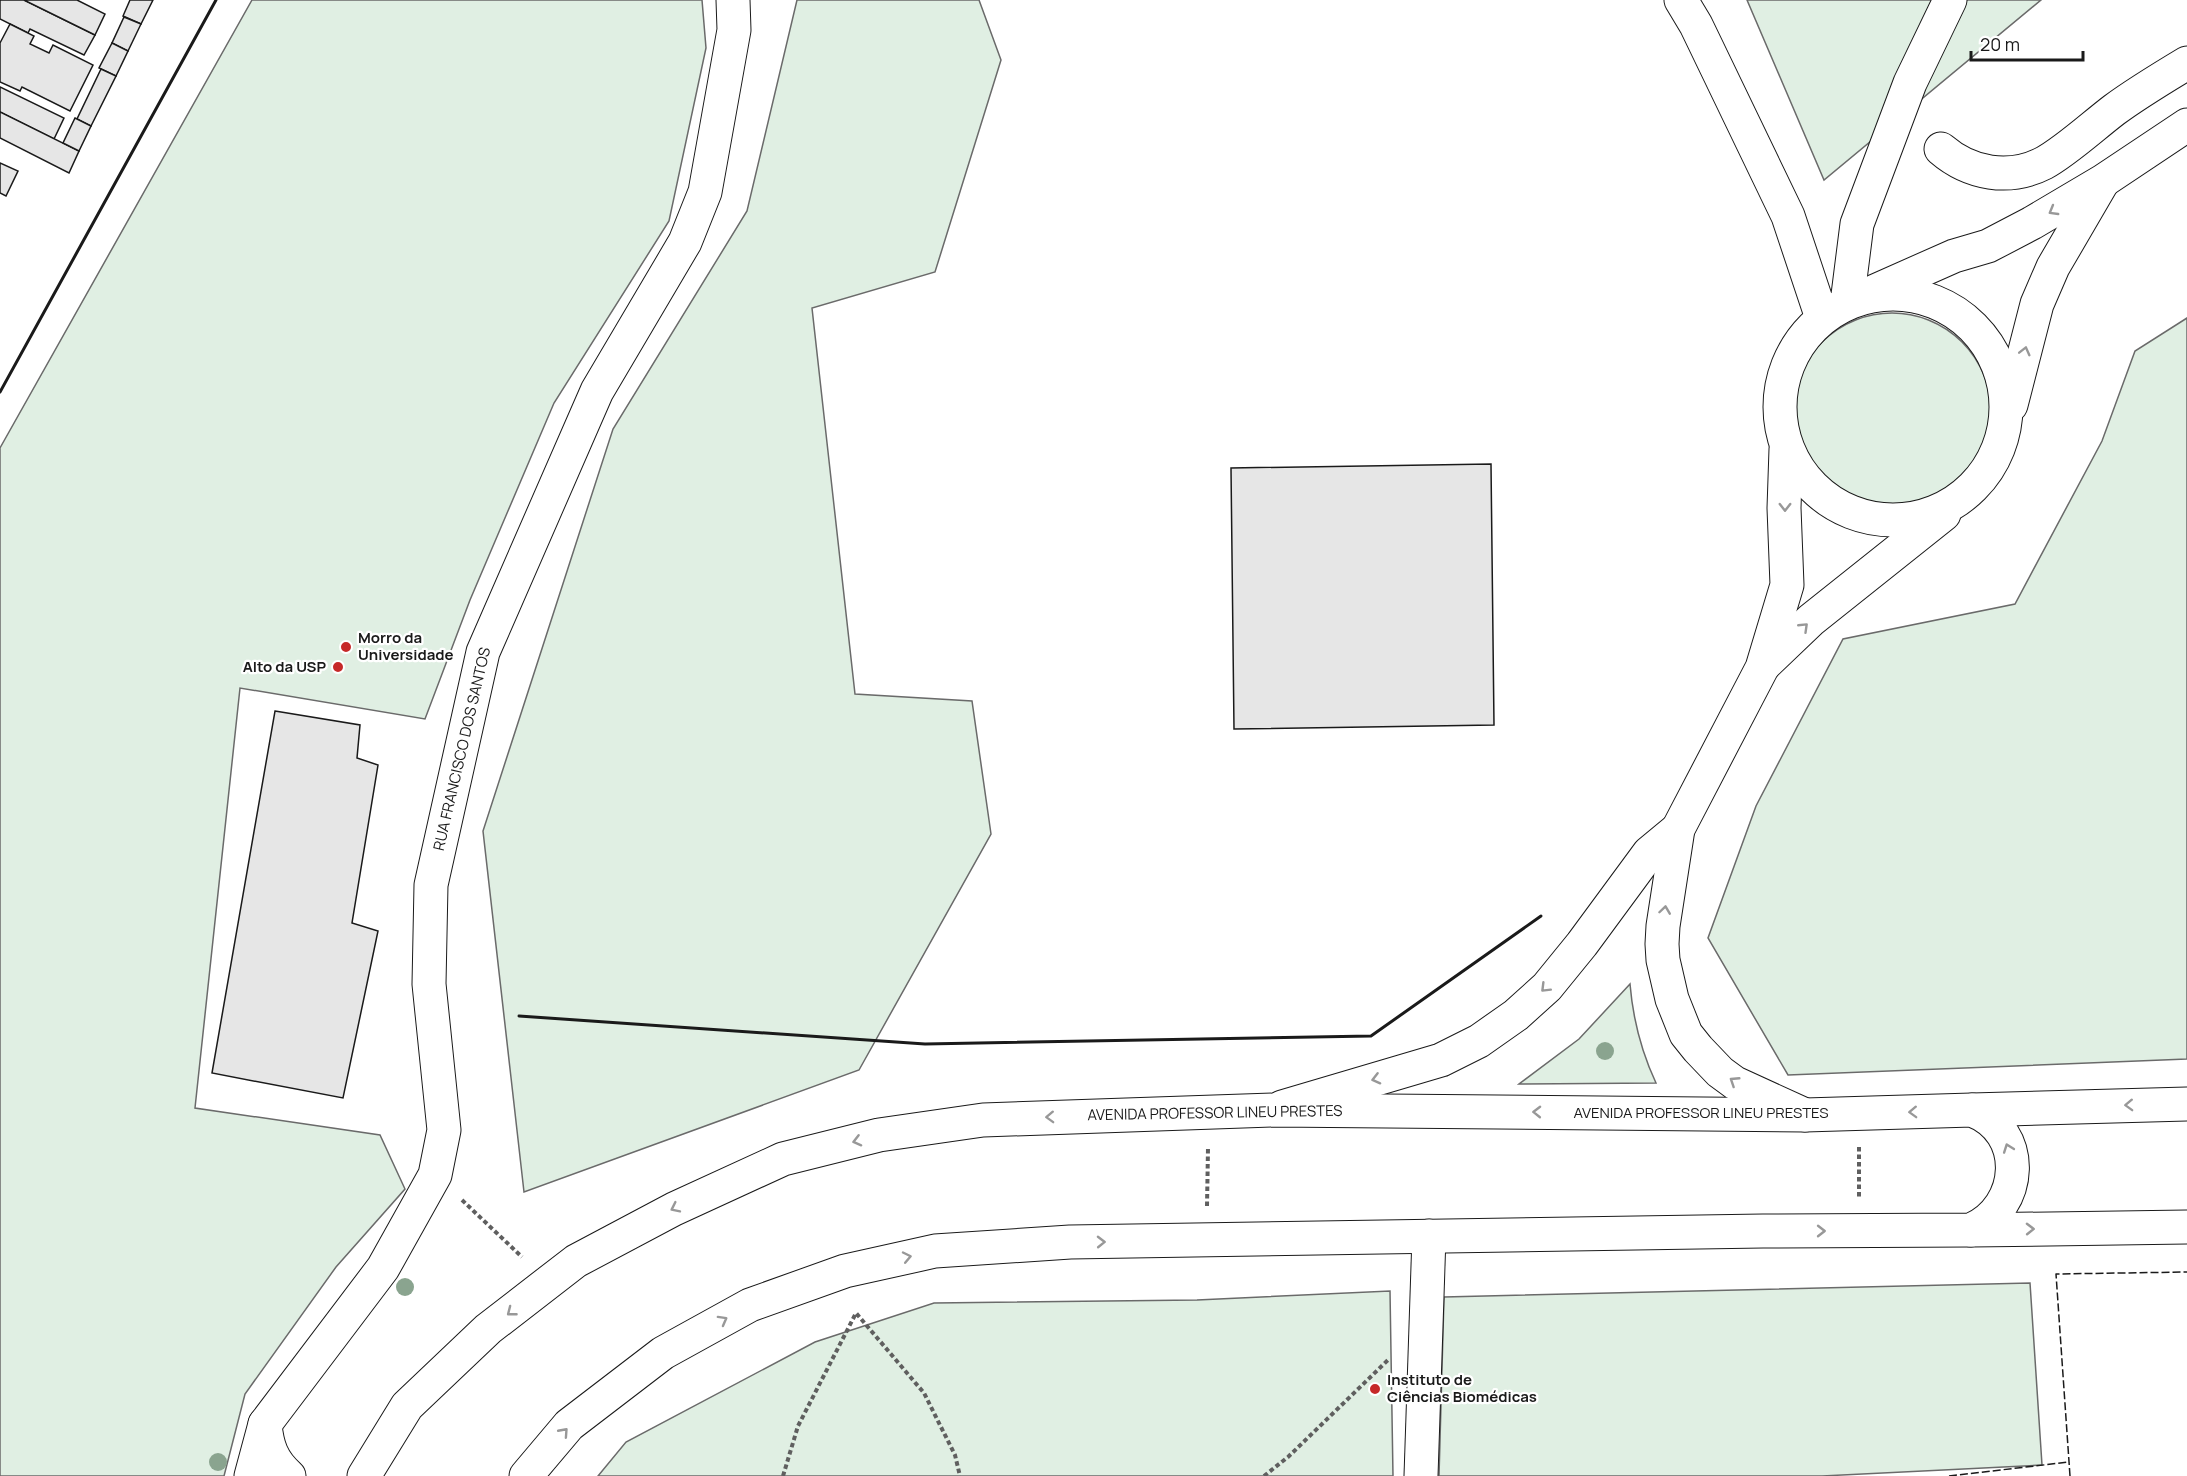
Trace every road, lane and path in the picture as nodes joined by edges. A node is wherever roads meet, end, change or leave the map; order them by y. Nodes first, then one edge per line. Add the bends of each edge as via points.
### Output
1 (733, 0) edge
2 (1681, 0) edge
3 (1950, 0) edge
4 (2187, 63) edge
5 (2187, 125) edge
6 (1941, 149) dead end
7 (2103, 181) junction
8 (1842, 307) junction
9 (2006, 428) junction
10 (1786, 448) junction
11 (1949, 510) junction
12 (1762, 668) junction
13 (1678, 829) junction
14 (2187, 1104) edge
15 (1274, 1110) junction
16 (1972, 1110) junction
17 (1208, 1112) junction
18 (1858, 1113) junction
19 (1805, 1115) junction
20 (435, 1175) junction
21 (2187, 1227) edge
22 (1860, 1230) junction
23 (1971, 1230) junction
24 (1429, 1236) junction
25 (1206, 1240) junction
26 (549, 1282) junction
27 (1426, 1324) junction
28 (265, 1424) junction
29 (251, 1476) edge
30 (289, 1476) edge
31 (364, 1476) edge
32 (526, 1476) edge
33 (783, 1476) edge
34 (960, 1476) edge
35 (1264, 1476) edge
36 (1421, 1476) edge

1 - 20 street, RUA FRANCISCO DOS SANTOS via 734,30 705,192 686,242 597,391 483,652 431,885 429,984 444,1130
2 - 8 street via 1788,216
3 - 8 street via 1910,83 1857,224
4 - 6 street via 2140,91 2044,162 2024,170 1982,171 1961,164
5 - 7 street
7 -> 8 street via 1988,246 1954,256
9 -> 7 street via 2037,304 2053,267
8 - 9 street via 1897,293 1935,301 1969,321 1994,352 2006,389
8 - 10 street via 1801,340 1786,367 1780,396 1780,427
9 - 11 street via 1991,466
10 - 11 street via 1817,493 1857,516 1903,521
10 -> 12 street via 1787,585
12 -> 11 street via 1811,620
12 - 13 street
13 -> 15 street via 1649,853 1547,987 1479,1041 1441,1060
19 -> 13 street via 1748,1090 1720,1072 1686,1034 1667,978 1662,944
14 -> 16 street, AVENIDA PROFESSOR LINEU PRESTES
15 - 17 street, AVENIDA PROFESSOR LINEU PRESTES
19 -> 15 street, AVENIDA PROFESSOR LINEU PRESTES
16 -> 18 street, AVENIDA PROFESSOR LINEU PRESTES
23 -> 16 street via 2002,1206 2013,1170 2002,1133 1992,1121
17 - 25 path
17 -> 26 street, AVENIDA PROFESSOR LINEU PRESTES via 983,1120 879,1135 783,1159 674,1209 576,1261
18 - 19 street, AVENIDA PROFESSOR LINEU PRESTES
18 - 22 path
20 - 26 path
20 - 28 street, RUA FRANCISCO DOS SANTOS via 383,1268
23 -> 21 street
22 - 23 street
24 -> 22 street
24 - 25 street
24 - 27 street
32 -> 25 street via 569,1425 663,1353 750,1305 845,1270 935,1251 1070,1242
26 -> 31 street, AVENIDA PROFESSOR LINEU PRESTES via 488,1329 407,1406
27 - 35 path
27 - 36 street
28 - 29 street, RUA FRANCISCO DOS SANTOS
28 - 30 street via 267,1446 277,1465
33 - 34 path via 798,1426 856,1313 924,1393 955,1455

